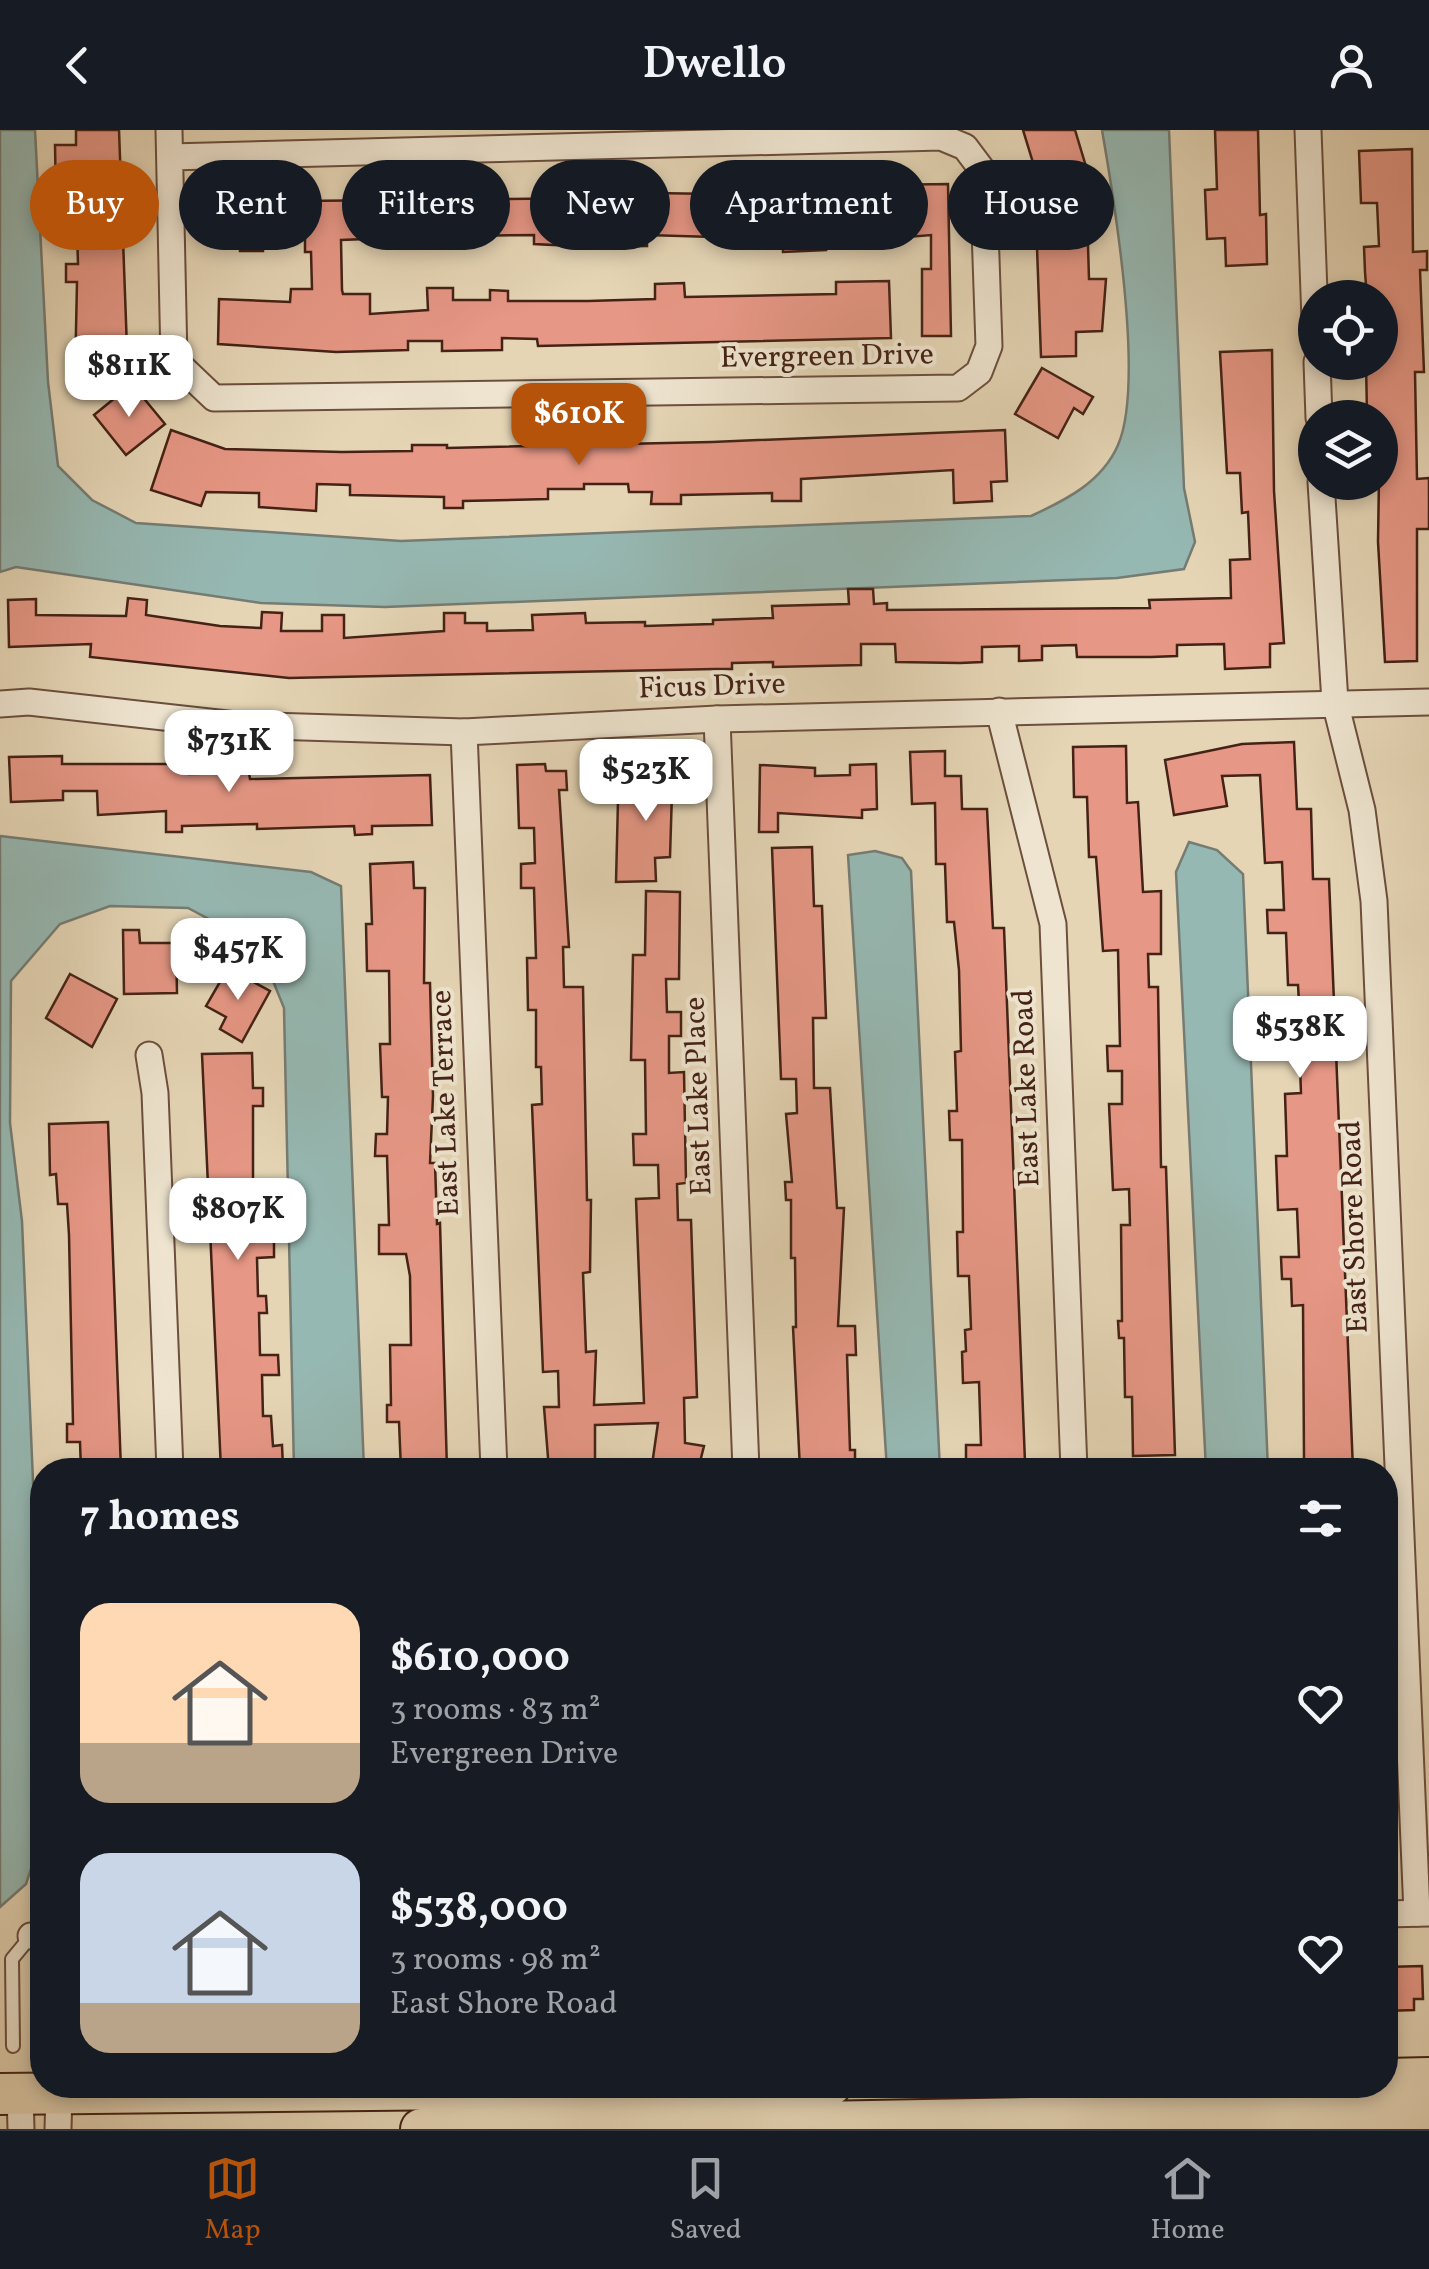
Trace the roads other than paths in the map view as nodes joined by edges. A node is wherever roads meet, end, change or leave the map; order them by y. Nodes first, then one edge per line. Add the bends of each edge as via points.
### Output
1 (169, 130) edge
2 (1308, 130) edge
3 (170, 157) junction
4 (1314, 280) edge
5 (1323, 500) edge
6 (1335, 702) junction
7 (1429, 702) edge
8 (0, 704) edge
9 (999, 711) junction
10 (717, 718) junction
11 (464, 732) junction
12 (149, 1054) dead end
13 (170, 1458) edge
14 (494, 1458) edge
15 (746, 1458) edge
16 (1074, 1458) edge
17 (1423, 1913) edge
18 (1398, 1914) edge
19 (30, 1942) edge
20 (13, 2046) dead end
21 (1429, 2078) edge
22 (1398, 2079) edge
23 (379, 2098) edge
24 (32, 2108) edge
25 (1429, 2111) edge
26 (421, 2129) edge

1 - 3 street
2 - 4 street
3 - 3 street, Evergreen Drive via 174,360 214,398 958,388 978,372 989,346 982,171 965,147 941,137
5 - 6 street, East Shore Road
6 - 7 street, Ficus Drive
6 - 9 street, Ficus Drive
6 - 17 street, East Shore Road via 1362,810 1374,900
8 - 11 street, Ficus Drive via 236,725
9 - 10 street, Ficus Drive
9 - 16 street, East Lake Road via 1053,924
10 - 11 street, Ficus Drive
10 - 15 street, East Lake Place
11 - 14 street, East Lake Terrace
12 - 13 street
17 - 18 street
19 - 20 lane via 12,1959
21 - 22 main road
23 - 24 main road
25 - 26 main road

